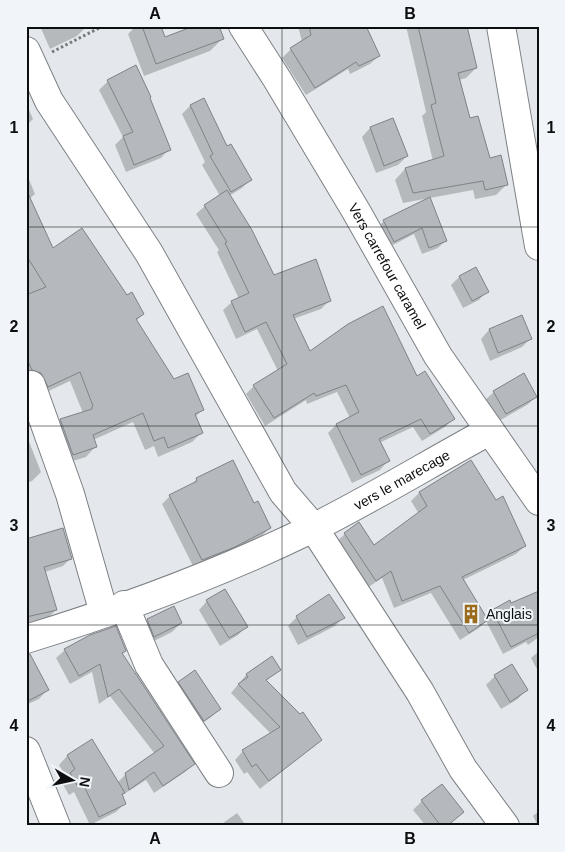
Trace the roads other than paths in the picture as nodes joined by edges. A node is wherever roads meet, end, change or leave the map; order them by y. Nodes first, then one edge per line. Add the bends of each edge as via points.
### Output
1 (243, 26) edge
2 (501, 26) edge
3 (29, 57) edge
4 (539, 246) edge
5 (30, 386) dead end
6 (489, 431) junction
7 (530, 471) edge
8 (539, 501) edge
9 (313, 527) junction
10 (114, 609) junction
11 (26, 639) edge
12 (26, 751) edge
13 (219, 773) dead end
14 (56, 826) edge
15 (505, 826) edge

1 - 6 street, Vers carrefour caramel via 307,129 438,356
2 - 4 street
3 - 9 street via 49,101 149,253 283,492
5 - 10 street
6 - 7 street, Vers carrefour caramel
6 - 9 street, vers le marecage
7 - 8 street, Vers carrefour caramel
9 - 10 street, vers le marecage via 225,568
9 - 15 street via 420,692 463,769
10 - 11 street, vers le marecage
10 - 13 street
12 - 14 street

